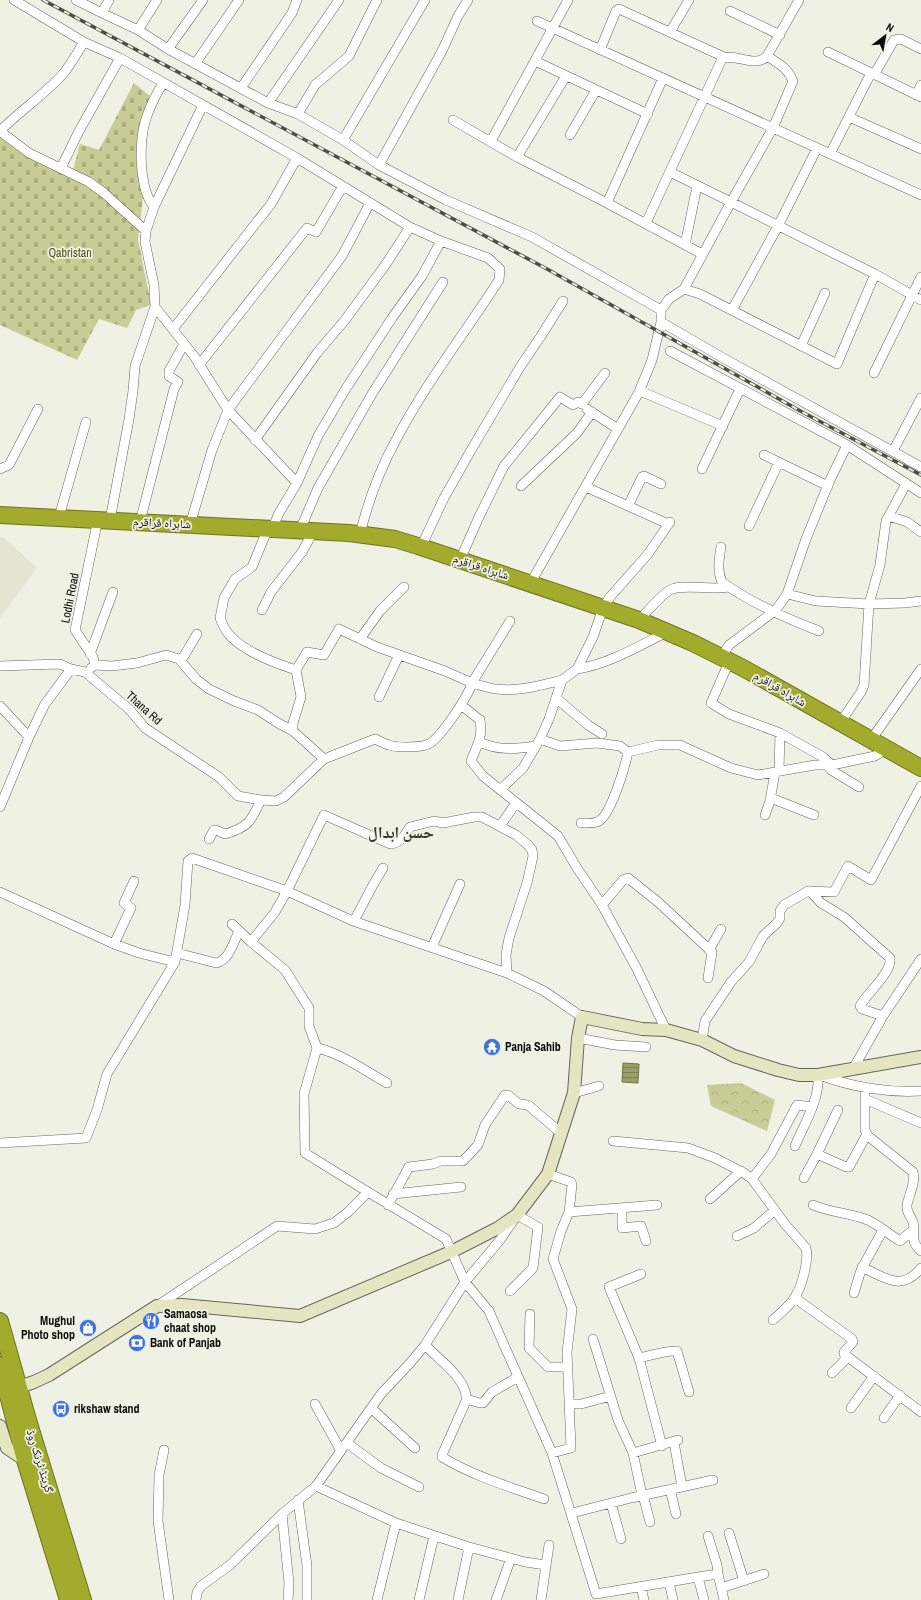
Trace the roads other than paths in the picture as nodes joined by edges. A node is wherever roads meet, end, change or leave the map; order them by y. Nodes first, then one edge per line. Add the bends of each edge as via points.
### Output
1 (14, 0) edge
2 (76, 0) edge
3 (109, 0) edge
4 (156, 0) edge
5 (203, 0) edge
6 (239, 0) edge
7 (297, 0) edge
8 (339, 0) edge
9 (377, 0) edge
10 (426, 0) edge
11 (468, 0) edge
12 (568, 0) edge
13 (689, 0) edge
14 (799, 0) edge
15 (730, 11) dead end
16 (102, 13) junction
17 (538, 21) dead end
18 (553, 28) junction
19 (138, 30) junction
20 (670, 32) junction
21 (780, 35) junction
22 (84, 42) junction
23 (168, 49) junction
24 (921, 49) edge
25 (600, 50) junction
26 (828, 52) dead end
27 (767, 56) junction
28 (724, 57) junction
29 (120, 58) junction
30 (535, 61) junction
31 (196, 64) junction
32 (872, 74) junction
33 (566, 76) junction
34 (663, 78) junction
35 (163, 83) junction
36 (921, 85) edge
37 (241, 88) junction
38 (596, 90) junction
39 (704, 96) junction
40 (919, 96) edge
41 (268, 103) junction
42 (203, 104) junction
43 (298, 114) junction
44 (648, 114) junction
45 (849, 117) junction
46 (453, 120) dead end
47 (773, 128) junction
48 (0, 131) edge
49 (570, 135) dead end
50 (343, 140) junction
51 (490, 141) junction
52 (817, 148) junction
53 (921, 148) edge
54 (830, 154) junction
55 (517, 157) junction
56 (298, 158) junction
57 (379, 165) junction
58 (61, 168) junction
59 (670, 172) junction
60 (343, 186) junction
61 (697, 186) junction
62 (921, 195) edge
63 (731, 202) junction
64 (370, 203) junction
65 (607, 203) junction
66 (154, 207) junction
67 (646, 223) junction
68 (778, 226) junction
69 (410, 227) junction
70 (146, 231) junction
71 (441, 242) junction
72 (685, 244) junction
73 (702, 254) junction
74 (875, 274) junction
75 (921, 277) edge
76 (443, 282) dead end
77 (684, 289) junction
78 (825, 293) dead end
79 (912, 295) junction
80 (921, 300) edge
81 (564, 301) dead end
82 (155, 307) junction
83 (661, 310) junction
84 (732, 310) junction
85 (661, 322) junction
86 (173, 329) junction
87 (184, 344) junction
88 (801, 346) junction
89 (670, 351) dead end
90 (199, 365) junction
91 (874, 373) dead end
92 (605, 374) dead end
93 (740, 389) junction
94 (640, 390) junction
95 (921, 398) edge
96 (582, 404) junction
97 (38, 409) dead end
98 (228, 410) junction
99 (592, 412) junction
100 (86, 422) dead end
101 (722, 426) junction
102 (618, 429) junction
103 (255, 440) junction
104 (847, 445) junction
105 (893, 451) junction
106 (764, 455) dead end
107 (779, 462) junction
108 (920, 464) edge
109 (702, 469) dead end
110 (0, 470) edge
111 (297, 483) junction
112 (661, 484) dead end
113 (906, 484) junction
114 (521, 486) dead end
115 (586, 486) junction
116 (828, 486) junction
117 (921, 493) edge
118 (628, 506) junction
119 (0, 515) edge
120 (889, 516) junction
121 (59, 517) junction
122 (104, 520) junction
123 (140, 522) junction
124 (190, 525) junction
125 (749, 526) dead end
126 (270, 528) junction
127 (307, 530) junction
128 (921, 532) edge
129 (360, 534) junction
130 (421, 547) junction
131 (721, 547) dead end
132 (460, 560) junction
133 (530, 584) junction
134 (404, 587) dead end
135 (729, 587) junction
136 (113, 592) dead end
137 (787, 594) junction
138 (921, 601) edge
139 (870, 604) junction
140 (603, 608) junction
141 (262, 610) dead end
142 (773, 612) junction
143 (639, 620) junction
144 (510, 621) dead end
145 (819, 631) dead end
146 (667, 632) junction
147 (197, 634) dead end
148 (360, 639) junction
149 (90, 654) junction
150 (399, 655) junction
151 (725, 659) junction
152 (181, 661) junction
153 (95, 665) junction
154 (0, 666) edge
155 (71, 669) junction
156 (577, 669) junction
157 (921, 669) edge
158 (296, 670) junction
159 (85, 672) junction
160 (562, 680) junction
161 (472, 684) junction
162 (379, 697) dead end
163 (556, 698) junction
164 (461, 705) junction
165 (0, 706) edge
166 (840, 724) junction
167 (294, 731) junction
168 (780, 733) junction
169 (602, 734) dead end
170 (29, 737) junction
171 (871, 740) junction
172 (480, 742) junction
173 (538, 743) junction
174 (886, 749) junction
175 (628, 752) junction
176 (324, 760) junction
177 (830, 765) junction
178 (921, 768) edge
179 (777, 771) junction
180 (921, 786) edge
181 (859, 787) dead end
182 (500, 790) junction
183 (771, 798) junction
184 (261, 800) junction
185 (516, 803) junction
186 (0, 808) edge
187 (765, 815) dead end
188 (814, 815) dead end
189 (581, 823) dead end
190 (500, 826) junction
191 (209, 839) dead end
192 (383, 868) dead end
193 (134, 881) dead end
194 (460, 884) dead end
195 (287, 891) junction
196 (810, 891) junction
197 (0, 892) edge
198 (602, 905) junction
199 (354, 921) junction
200 (232, 924) dead end
201 (721, 929) dead end
202 (239, 931) junction
203 (251, 942) junction
204 (114, 944) junction
205 (432, 947) junction
206 (709, 950) junction
207 (176, 957) junction
208 (921, 959) edge
209 (507, 973) junction
210 (708, 978) dead end
211 (883, 1016) junction
212 (582, 1017) junction
213 (666, 1030) junction
214 (578, 1038) junction
215 (702, 1040) junction
216 (646, 1047) dead end
217 (317, 1048) junction
218 (921, 1057) edge
219 (853, 1069) junction
220 (819, 1075) junction
221 (387, 1083) dead end
222 (598, 1086) dead end
223 (865, 1087) junction
224 (921, 1091) edge
225 (574, 1093) junction
226 (865, 1099) junction
227 (812, 1107) junction
228 (838, 1110) dead end
229 (921, 1123) edge
230 (561, 1133) junction
231 (866, 1134) junction
232 (613, 1141) dead end
233 (0, 1142) edge
234 (795, 1146) dead end
235 (817, 1154) junction
236 (741, 1172) junction
237 (548, 1174) junction
238 (804, 1178) dead end
239 (752, 1179) junction
240 (461, 1187) dead end
241 (368, 1192) junction
242 (393, 1194) junction
243 (710, 1199) dead end
244 (388, 1204) junction
245 (657, 1205) dead end
246 (813, 1205) dead end
247 (622, 1209) junction
248 (775, 1210) junction
249 (569, 1212) junction
250 (517, 1215) junction
251 (914, 1229) junction
252 (882, 1230) junction
253 (737, 1236) dead end
254 (646, 1241) dead end
255 (921, 1251) edge
256 (451, 1252) junction
257 (862, 1267) junction
258 (921, 1268) edge
259 (641, 1274) dead end
260 (465, 1282) junction
261 (510, 1291) dead end
262 (854, 1293) dead end
263 (795, 1298) junction
264 (158, 1306) junction
265 (530, 1314) dead end
266 (774, 1320) dead end
267 (0, 1321) edge
268 (593, 1340) dead end
269 (425, 1345) junction
270 (848, 1357) junction
271 (639, 1358) junction
272 (0, 1365) edge
273 (568, 1367) junction
274 (832, 1373) dead end
275 (874, 1376) junction
276 (518, 1377) junction
277 (19, 1387) junction
278 (689, 1392) dead end
279 (900, 1395) junction
280 (611, 1396) junction
281 (466, 1399) junction
282 (315, 1404) dead end
283 (569, 1404) junction
284 (370, 1408) junction
285 (851, 1408) dead end
286 (921, 1412) edge
287 (884, 1418) dead end
288 (0, 1426) edge
289 (347, 1443) junction
290 (662, 1446) junction
291 (415, 1448) dead end
292 (164, 1450) dead end
293 (341, 1451) junction
294 (633, 1452) junction
295 (552, 1453) junction
296 (25, 1460) junction
297 (713, 1480) dead end
298 (316, 1486) junction
299 (682, 1486) junction
300 (418, 1487) dead end
301 (670, 1489) junction
302 (642, 1495) junction
303 (544, 1499) dead end
304 (298, 1500) junction
305 (611, 1503) junction
306 (572, 1513) junction
307 (282, 1514) junction
308 (676, 1514) dead end
309 (650, 1522) dead end
310 (396, 1523) junction
311 (729, 1533) dead end
312 (434, 1536) junction
313 (708, 1536) dead end
314 (621, 1539) dead end
315 (549, 1546) dead end
316 (469, 1547) junction
317 (511, 1558) junction
318 (546, 1565) junction
319 (718, 1574) junction
320 (764, 1574) dead end
321 (698, 1577) junction
322 (744, 1581) junction
323 (670, 1582) junction
324 (641, 1587) junction
325 (721, 1588) junction
326 (597, 1597) edge
327 (68, 1600) edge
328 (83, 1600) edge
329 (169, 1600) edge
330 (196, 1600) edge
331 (288, 1600) edge
332 (307, 1600) edge
333 (377, 1600) edge
334 (419, 1600) edge
335 (458, 1600) edge
336 (496, 1600) edge
337 (541, 1600) edge
338 (644, 1600) edge
339 (673, 1600) edge
340 (704, 1600) edge
341 (724, 1600) edge

1 - 22 street
2 - 16 street
3 - 16 street
4 - 19 street
5 - 23 street
6 - 31 street
7 - 37 street via 292,13
8 - 41 street
9 - 43 street via 349,56 315,85
10 - 50 street
11 - 57 street
12 - 18 street
13 - 20 street
14 - 21 street
15 - 21 street
16 - 19 street
17 - 18 street
18 - 25 street
18 - 30 street
19 - 23 street
20 - 25 street via 620,9 616,10
20 - 28 street
21 - 27 street
22 - 29 street
22 - 48 street via 63,73
23 - 31 street
24 - 32 street via 901,39 894,40
25 - 34 street
26 - 32 street
27 - 28 street via 762,60
27 - 47 street via 782,64 793,81
28 - 39 street
29 - 35 street
29 - 58 street
30 - 33 street
30 - 51 street
31 - 37 street
32 - 40 street
32 - 45 street
33 - 38 street
33 - 55 street
34 - 39 street
34 - 44 street
35 - 42 street
35 - 66 street via 152,100 145,124 142,149 144,180 149,201
36 - 40 street
37 - 41 street
38 - 44 street
38 - 49 street
39 - 47 street
39 - 59 street
41 - 43 street
42 - 56 street
42 - 66 street
43 - 50 street
44 - 65 street
45 - 53 street
45 - 54 street
46 - 51 street
47 - 52 street
47 - 63 street
48 - 58 street via 30,153
50 - 57 street
51 - 55 street
52 - 54 street
52 - 68 street
54 - 62 street
55 - 65 street
56 - 60 street
56 - 86 street via 271,204
57 - 83 street via 446,200 532,237
58 - 70 street via 104,193
59 - 61 street
59 - 67 street
60 - 64 street
60 - 90 street via 316,232 307,228
61 - 63 street
61 - 72 street
63 - 68 street
63 - 73 street
64 - 69 street
64 - 98 street via 342,256
65 - 67 street
66 - 70 street
67 - 72 street
68 - 74 street
68 - 84 street
69 - 71 street
69 - 103 street via 386,264 317,353
70 - 82 street
71 - 111 street via 422,276 345,390 318,436
71 - 129 street via 488,258 500,269 499,280 402,428 378,480
72 - 73 street
73 - 77 street
74 - 79 street
74 - 88 street via 837,364
75 - 79 street
76 - 127 street via 360,414 318,488
77 - 83 street via 669,299
77 - 84 street
78 - 88 street
79 - 80 street
79 - 91 street
81 - 130 street via 520,367 470,452 444,498
82 - 86 street
82 - 122 street, Lodhi Road via 135,366 129,419
83 - 85 street
84 - 88 street
85 - 94 street via 652,360
85 - 105 street
86 - 87 street
87 - 90 street
87 - 123 street via 169,371 169,376 178,382 174,389
89 - 93 street
90 - 98 street
92 - 96 street
93 - 101 street
93 - 104 street
94 - 101 street
94 - 102 street
95 - 105 street
96 - 99 street
96 - 132 street via 578,402 573,405 560,397 504,466
97 - 110 street via 9,465
98 - 103 street
98 - 124 street via 212,450
99 - 102 street
99 - 114 street via 577,433
100 - 121 street
101 - 109 street
102 - 115 street
103 - 111 street
104 - 113 street
104 - 116 street
105 - 108 street
106 - 107 street
107 - 116 street
107 - 125 street
111 - 126 street
112 - 118 street via 642,477
113 - 117 street
113 - 120 street
115 - 118 street
115 - 133 street
116 - 137 street via 806,538
118 - 140 street via 669,523 648,554
119 - 121 highway, شاہراہ قراقرم
120 - 128 street via 907,522
120 - 139 street
121 - 122 highway, شاہراہ قراقرم
122 - 123 highway, شاہراہ قراقرم
122 - 149 street, Lodhi Road via 75,630
123 - 124 highway, شاہراہ قراقرم
124 - 126 highway, شاہراہ قراقرم
126 - 127 highway, شاہراہ قراقرم
126 - 158 street via 252,567 235,579 224,598 220,618 228,633 247,648
127 - 129 highway, شاہراہ قراقرم
127 - 141 street via 302,552 270,592
129 - 130 highway, شاہراہ قراقرم via 395,539
130 - 132 highway, شاہراہ قراقرم
131 - 135 street via 719,576
132 - 133 highway, شاہراہ قراقرم
133 - 140 highway, شاہراہ قراقرم
134 - 148 street via 380,611
135 - 142 street
135 - 143 street via 669,590
136 - 149 street
137 - 139 street via 816,601
137 - 142 street
138 - 139 street
139 - 166 street via 864,685
140 - 143 highway, شاہراہ قراقرم
140 - 156 street via 593,637
142 - 145 street
142 - 151 street via 729,645
143 - 146 highway, شاہراہ قراقرم
144 - 161 street, Thana Rd
146 - 151 highway, شاہراہ قراقرم
146 - 156 street via 628,652 591,667
147 - 152 street
148 - 150 street
148 - 158 street via 339,629 324,655 307,652
149 - 153 street, Lodhi Road
150 - 161 street via 445,671
150 - 162 street
151 - 166 highway, شاہراہ قراقرم
151 - 168 street via 711,703 729,714
152 - 153 street via 166,655 137,664
152 - 167 street via 196,679 209,689 258,710
153 - 159 street
154 - 155 street, Thana Rd via 60,664
155 - 159 street, Thana Rd
155 - 170 street via 45,704
156 - 160 street
157 - 171 street
158 - 167 street via 301,698 293,722
159 - 184 street, Thana Rd via 130,710 145,728 219,778 238,796
160 - 161 street via 514,689 496,689
160 - 163 street
161 - 164 street, Thana Rd
163 - 169 street
163 - 173 street
164 - 172 street via 480,720
164 - 176 street, Thana Rd via 444,729 427,745 390,746 375,739
165 - 170 street
166 - 171 highway, شاہراہ قراقرم
167 - 176 street
168 - 177 street via 823,757
168 - 179 street
170 - 186 street
171 - 174 highway, شاہراہ قراقرم
172 - 173 street via 490,747 514,749
172 - 182 street via 471,760
173 - 175 street via 560,746 597,743 620,746
173 - 182 street via 523,768
174 - 177 street via 875,756
174 - 178 highway, شاہراہ قراقرم
175 - 179 street via 658,745 680,745 750,774
175 - 189 street via 624,771 605,816 598,822
176 - 184 street, Thana Rd via 284,796 276,801
177 - 179 street
177 - 181 street via 830,770
179 - 183 street
180 - 196 street via 872,880 848,866 834,892
182 - 185 street
183 - 187 street
183 - 188 street
184 - 191 street via 251,821 246,825 225,834 214,830
185 - 190 street
185 - 198 street via 558,836
190 - 195 street via 482,817 444,823 434,822 410,827 401,840 390,844 324,815
190 - 209 street via 527,844 533,856 509,938 506,955
192 - 199 street
193 - 204 street via 124,903 131,908
194 - 205 street
195 - 199 street
195 - 203 street via 275,912
195 - 207 street via 190,859
196 - 211 street via 821,903 850,921 890,958 886,972 860,1006
196 - 215 street via 784,905 777,923 763,936 749,962 731,982 705,1021
197 - 204 street
198 - 206 street via 623,880 628,878
198 - 213 street
199 - 205 street
200 - 202 street
201 - 206 street
202 - 203 street
202 - 207 street via 222,962
203 - 217 street via 285,970 309,1008 309,1026
204 - 207 street via 139,953
205 - 209 street
206 - 210 street via 713,955
207 - 233 street via 107,1074 86,1138
208 - 211 street
209 - 212 street via 544,991
211 - 219 street
212 - 213 main road via 642,1029
212 - 214 main road
213 - 215 main road
214 - 216 street via 615,1045
214 - 225 main road
215 - 220 main road via 734,1056 778,1070 800,1075
217 - 221 street
217 - 241 street via 304,1094 305,1153
218 - 219 main road
219 - 220 main road
220 - 223 street
220 - 227 street
222 - 225 street
223 - 224 street via 877,1090
223 - 226 street
225 - 230 main road
226 - 229 street
226 - 231 street
227 - 234 street
227 - 239 street via 797,1105 771,1154
228 - 235 street
230 - 237 main road
230 - 242 street via 528,1105 519,1104 505,1095 485,1125 478,1145 467,1158 463,1161 440,1161 409,1167
231 - 235 street via 849,1167
231 - 251 street via 913,1172 907,1212
232 - 236 street via 688,1148
235 - 238 street
236 - 239 street
236 - 243 street
237 - 249 street via 571,1182
237 - 250 main road
239 - 248 street
240 - 242 street
241 - 244 street
241 - 264 street via 334,1223 315,1229 277,1226
242 - 244 street
244 - 256 street via 446,1239
245 - 247 street
246 - 252 street via 863,1218
247 - 249 street
247 - 254 street via 622,1228 641,1226
248 - 253 street via 754,1228
248 - 263 street via 807,1252 803,1276
249 - 273 street via 553,1259 572,1309 567,1352
250 - 256 main road via 498,1228
250 - 260 street
250 - 261 street via 538,1228 533,1268
251 - 252 street via 900,1241
251 - 255 street via 913,1238
252 - 257 street
256 - 260 street
256 - 264 main road via 300,1316
257 - 258 street via 897,1281 909,1280
257 - 262 street
259 - 271 street via 609,1287
260 - 269 street
260 - 276 street via 489,1311
263 - 266 street
263 - 270 street via 852,1339 853,1342 844,1352
264 - 277 main road via 49,1375
265 - 273 street via 529,1348 548,1367
267 - 277 highway, گرینڈ ٹرنک روڈ
268 - 280 street
269 - 281 street via 456,1375 463,1385
269 - 284 street
270 - 274 street
270 - 275 street
271 - 278 street via 677,1351
271 - 290 street
272 - 296 highway, گرینڈ ٹرنک روڈ
273 - 283 street
275 - 279 street
275 - 285 street
276 - 281 street via 492,1392 483,1403
276 - 295 street
277 - 328 highway, گرینڈ ٹرنک روڈ
279 - 286 street
279 - 287 street
280 - 283 street via 581,1404
280 - 294 street via 618,1420
281 - 303 street via 442,1458
282 - 293 street
283 - 295 street via 571,1448
284 - 289 street
284 - 291 street
288 - 296 main road via 7,1448
289 - 293 street
289 - 300 street via 381,1468
290 - 294 street
290 - 299 street via 676,1441
292 - 329 street via 159,1476 158,1521
293 - 298 street
294 - 302 street
295 - 306 street
296 - 327 highway, گرینڈ ٹرنک روڈ
297 - 299 street
298 - 304 street
298 - 310 street
299 - 301 street
301 - 302 street
301 - 308 street
302 - 305 street
302 - 309 street
304 - 307 street
304 - 332 street via 307,1566
305 - 306 street
305 - 314 street
306 - 326 street
307 - 330 street via 230,1564 201,1586
307 - 331 street via 289,1583
310 - 312 street
310 - 333 street
311 - 322 street
312 - 316 street
312 - 334 street
313 - 319 street
315 - 318 street
316 - 317 street
316 - 335 street
317 - 318 street
317 - 336 street
318 - 337 street
319 - 321 street
319 - 325 street
320 - 322 street
321 - 323 street
321 - 340 street
322 - 325 street
323 - 324 street
323 - 339 street
324 - 326 street
324 - 338 street
325 - 341 street

